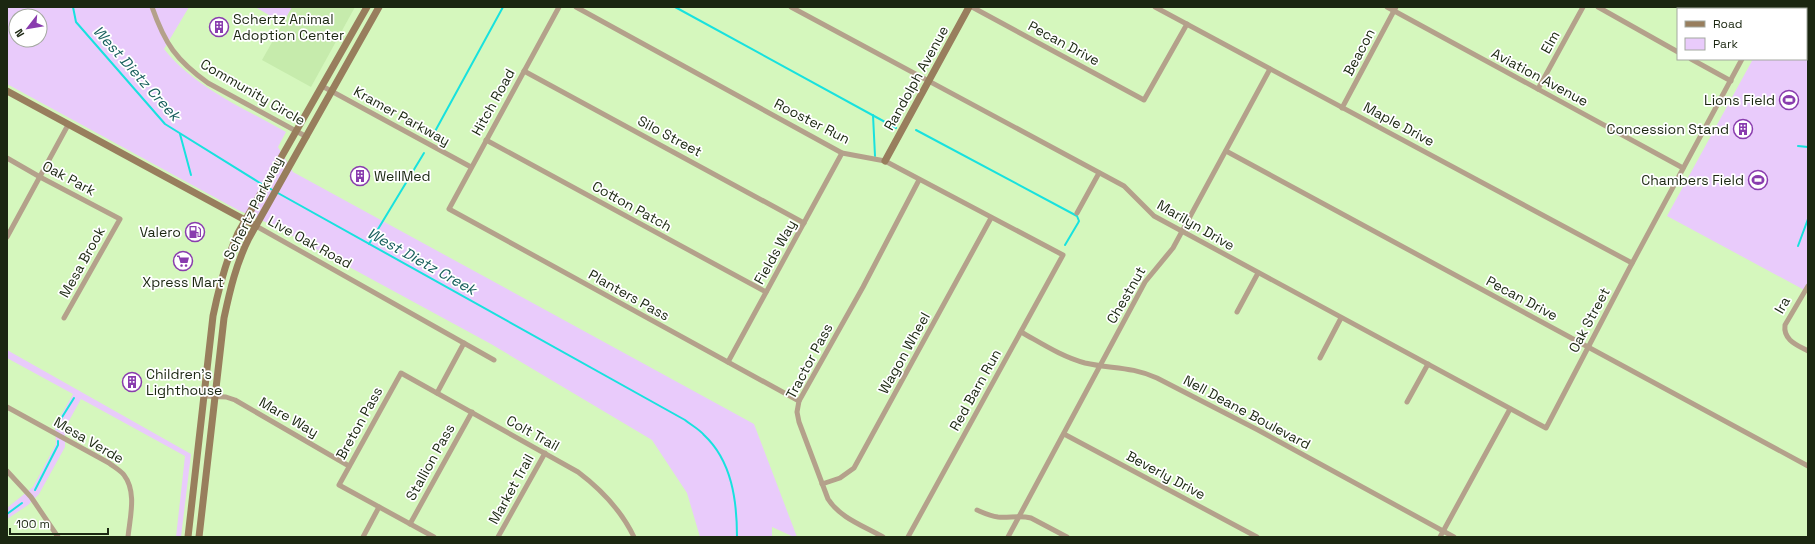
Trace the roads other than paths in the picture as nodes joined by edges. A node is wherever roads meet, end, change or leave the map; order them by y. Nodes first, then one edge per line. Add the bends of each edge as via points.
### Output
1 (152, 7) edge
2 (367, 7) edge
3 (379, 7) edge
4 (559, 7) edge
5 (576, 7) edge
6 (791, 7) edge
7 (969, 7) edge
8 (972, 7) edge
9 (1155, 7) edge
10 (1386, 7) edge
11 (1583, 7) edge
12 (1598, 7) edge
13 (1395, 9) edge
14 (359, 21) junction
15 (1187, 24) junction
16 (369, 26) junction
17 (1677, 51) edge
18 (342, 52) junction
19 (350, 57) junction
20 (1693, 60) edge
21 (1741, 60) edge
22 (1270, 69) junction
23 (524, 71) junction
24 (929, 81) junction
25 (1730, 81) junction
26 (322, 86) junction
27 (1538, 89) junction
28 (7, 91) edge
29 (332, 92) junction
30 (1342, 108) junction
31 (68, 125) junction
32 (296, 131) junction
33 (307, 137) junction
34 (486, 140) junction
35 (1226, 151) junction
36 (842, 153) junction
37 (7, 158) edge
38 (885, 161) junction
39 (471, 167) junction
40 (1683, 168) junction
41 (1099, 173) junction
42 (40, 177) junction
43 (919, 180) junction
44 (449, 209) joint
45 (1077, 213) dead end
46 (991, 218) junction
47 (120, 219) joint
48 (246, 221) junction
49 (804, 223) junction
50 (256, 226) junction
51 (1182, 232) junction
52 (7, 238) edge
53 (1063, 255) joint
54 (1632, 263) junction
55 (1258, 273) junction
56 (1808, 286) edge
57 (766, 292) junction
58 (1238, 312) dead end
59 (64, 318) dead end
60 (1341, 318) junction
61 (1021, 332) junction
62 (464, 343) junction
63 (1588, 347) junction
64 (1808, 351) edge
65 (1320, 358) dead end
66 (494, 360) dead end
67 (728, 362) junction
68 (1428, 364) junction
69 (1101, 365) junction
70 (400, 373) joint
71 (437, 393) junction
72 (204, 396) junction
73 (215, 396) junction
74 (799, 401) junction
75 (1407, 402) dead end
76 (7, 407) edge
77 (1510, 409) junction
78 (472, 412) junction
79 (1064, 434) junction
80 (545, 453) junction
81 (349, 466) junction
82 (1808, 466) edge
83 (7, 471) edge
84 (822, 484) junction
85 (379, 507) junction
86 (977, 510) dead end
87 (1019, 516) junction
88 (410, 524) junction
89 (1443, 532) junction
90 (58, 537) edge
91 (128, 537) edge
92 (188, 537) edge
93 (199, 537) edge
94 (363, 537) edge
95 (434, 537) edge
96 (498, 537) edge
97 (634, 537) edge
98 (883, 537) edge
99 (908, 537) edge
100 (1008, 537) edge
101 (1067, 537) edge
102 (1256, 537) edge
103 (1440, 537) edge
104 (1454, 537) edge

1 - 32 street, Community Circle via 170,46 177,57 193,72 208,83
2 - 14 main road, Schertz Parkway
3 - 16 main road, Schertz Parkway
4 - 23 street, Hitch Road
5 - 36 street, Rooster Run
6 - 24 street, Marilyn Drive
7 - 24 main road, Randolph Avenue
8 - 15 street, Pecan Drive via 1144,100
9 - 15 street, Maple Drive
10 - 13 street, Aviation Avenue
11 - 27 street, Elm
12 - 17 street
13 - 27 street, Aviation Avenue via 1422,28
13 - 30 street, Beacon
14 - 16 main road
14 - 18 main road, Schertz Parkway
15 - 22 street, Maple Drive
16 - 19 main road, Schertz Parkway
18 - 19 main road
18 - 26 main road, Schertz Parkway
19 - 29 main road, Schertz Parkway
20 - 25 street
21 - 25 street, Oak Street
22 - 30 street, Maple Drive
22 - 35 street, Chestnut
23 - 34 street, Hitch Road
23 - 49 street, Silo Street
24 - 38 main road, Randolph Avenue
24 - 41 street, Marilyn Drive
25 - 40 street, Oak Street
26 - 29 street, Kramer Parkway
26 - 32 main road, Schertz Parkway
27 - 40 street, Aviation Avenue
28 - 31 main road, Live Oak Road
29 - 33 main road, Schertz Parkway
29 - 39 street, Kramer Parkway
30 - 54 street, Maple Drive
31 - 42 street
31 - 48 main road, Live Oak Road
32 - 33 street, Community Circle
32 - 48 main road, Schertz Parkway
33 - 50 main road, Schertz Parkway
34 - 39 street, Hitch Road
34 - 57 street, Cotton Patch
35 - 51 street, Chestnut
35 - 63 street, Pecan Drive
36 - 38 street, Rooster Run
36 - 49 street, Fields Way
37 - 42 street, Oak Park
38 - 43 street, Rooster Run
39 - 44 street, Hitch Road
40 - 54 street, Oak Street
41 - 45 street
41 - 51 street, Marilyn Drive via 1124,186 1154,216
42 - 47 street, Oak Park
42 - 52 street
43 - 46 street, Rooster Run
43 - 74 street, Tractor Pass
44 - 67 street, Planters Pass
46 - 53 street, Rooster Run
46 - 84 street, Wagon Wheel via 854,468 840,478
47 - 59 street, Mesa Brook
48 - 50 main road, Live Oak Road
48 - 72 main road, Schertz Parkway via 228,255 220,282 213,316
49 - 57 street, Fields Way
50 - 62 street, Live Oak Road
50 - 73 main road, Schertz Parkway via 239,259 231,284 224,318
51 - 55 street, Marilyn Drive
51 - 69 street, Chestnut via 1169,254 1145,282
53 - 61 street, Red Barn Run
54 - 63 street, Oak Street
55 - 58 street
55 - 60 street, Marilyn Drive
56 - 64 street, Ira via 1784,331 1787,338
57 - 67 street, Fields Way
60 - 65 street
60 - 68 street, Marilyn Drive
61 - 69 street, Nell Deane Boulevard via 1066,356
61 - 99 street, Red Barn Run
62 - 66 street, Live Oak Road
62 - 71 street
63 - 77 street, Oak Street via 1546,428
63 - 82 street, Pecan Drive
67 - 74 street, Planters Pass
68 - 75 street
68 - 77 street, Marilyn Drive
69 - 79 street, Chestnut
69 - 89 street, Nell Deane Boulevard via 1143,371 1158,378
70 - 71 street, Colt Trail
70 - 81 street, Breton Pass
71 - 78 street, Colt Trail
72 - 73 street, Mare Way
72 - 92 main road, Schertz Parkway
73 - 81 street, Mare Way via 235,400
73 - 93 main road, Schertz Parkway
74 - 84 street, Tractor Pass via 799,422
76 - 91 street, Mesa Verde via 123,473 132,494
77 - 89 street
78 - 80 street, Colt Trail
78 - 88 street, Stallion Pass
79 - 87 street, Chestnut
79 - 102 street, Beverly Drive
80 - 96 street, Market Trail
80 - 97 street, Colt Trail via 578,472 604,494 625,520
81 - 85 street, Breton Pass via 339,485
83 - 90 street via 31,497
84 - 98 street, Tractor Pass via 838,512
85 - 88 street
85 - 94 street
86 - 87 street via 999,517
87 - 100 street, Chestnut
87 - 101 street via 1031,518
88 - 95 street
89 - 103 street
89 - 104 street, Nell Deane Boulevard

